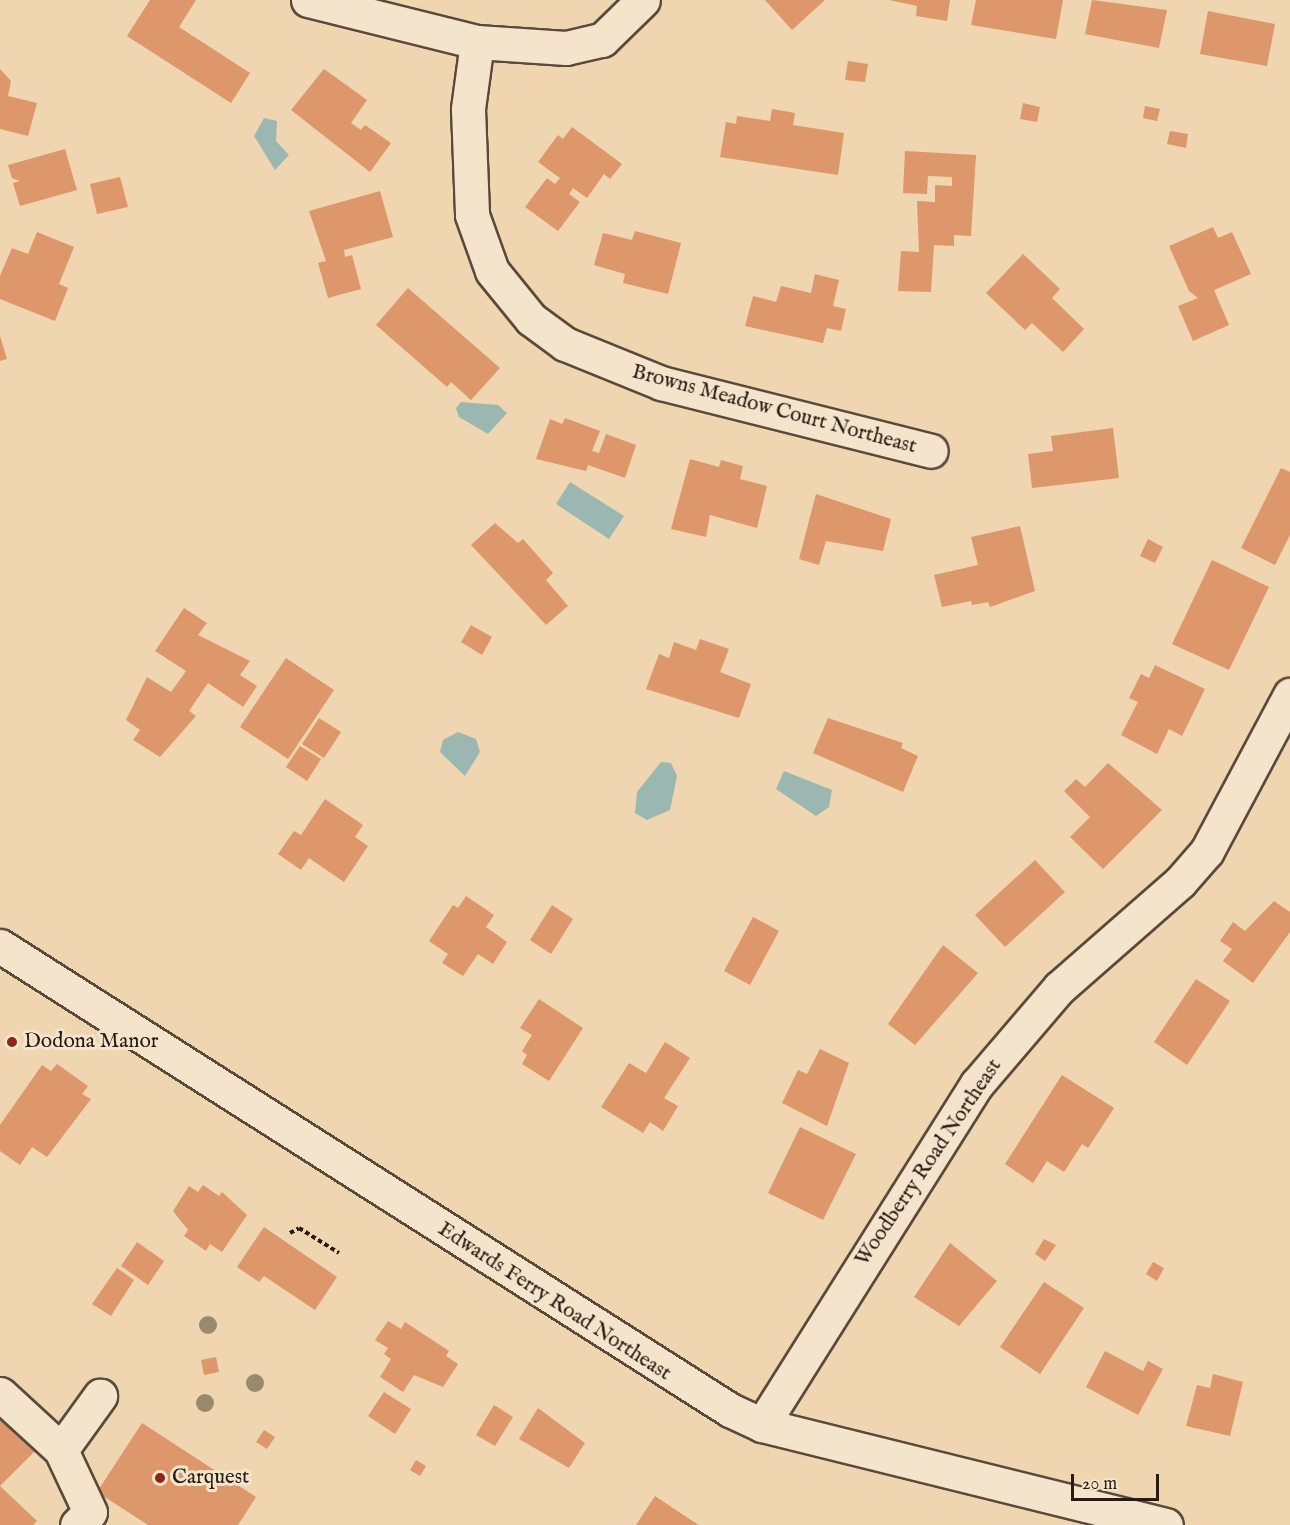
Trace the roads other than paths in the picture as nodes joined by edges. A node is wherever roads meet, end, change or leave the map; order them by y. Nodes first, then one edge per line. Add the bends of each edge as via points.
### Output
1 (308, 0) edge
2 (643, 0) edge
3 (477, 42) junction
4 (931, 451) dead end
5 (1290, 695) edge
6 (0, 946) edge
7 (0, 1394) edge
8 (100, 1396) dead end
9 (762, 1425) junction
10 (62, 1450) junction
11 (90, 1521) edge
12 (1166, 1525) edge

1 - 3 street
2 - 3 street via 615,32 586,45
3 - 4 street, Browns Meadow Court Northeast via 468,108 472,215 492,271 531,319 565,344 661,383
5 - 9 street, Woodberry Road Northeast via 1228,821 1207,851 1180,882 1059,988 977,1084
6 - 9 street, Edwards Ferry Road Northeast via 695,1392
7 - 10 street
8 - 10 street
9 - 12 street, Edwards Ferry Road Northeast
10 - 11 street

